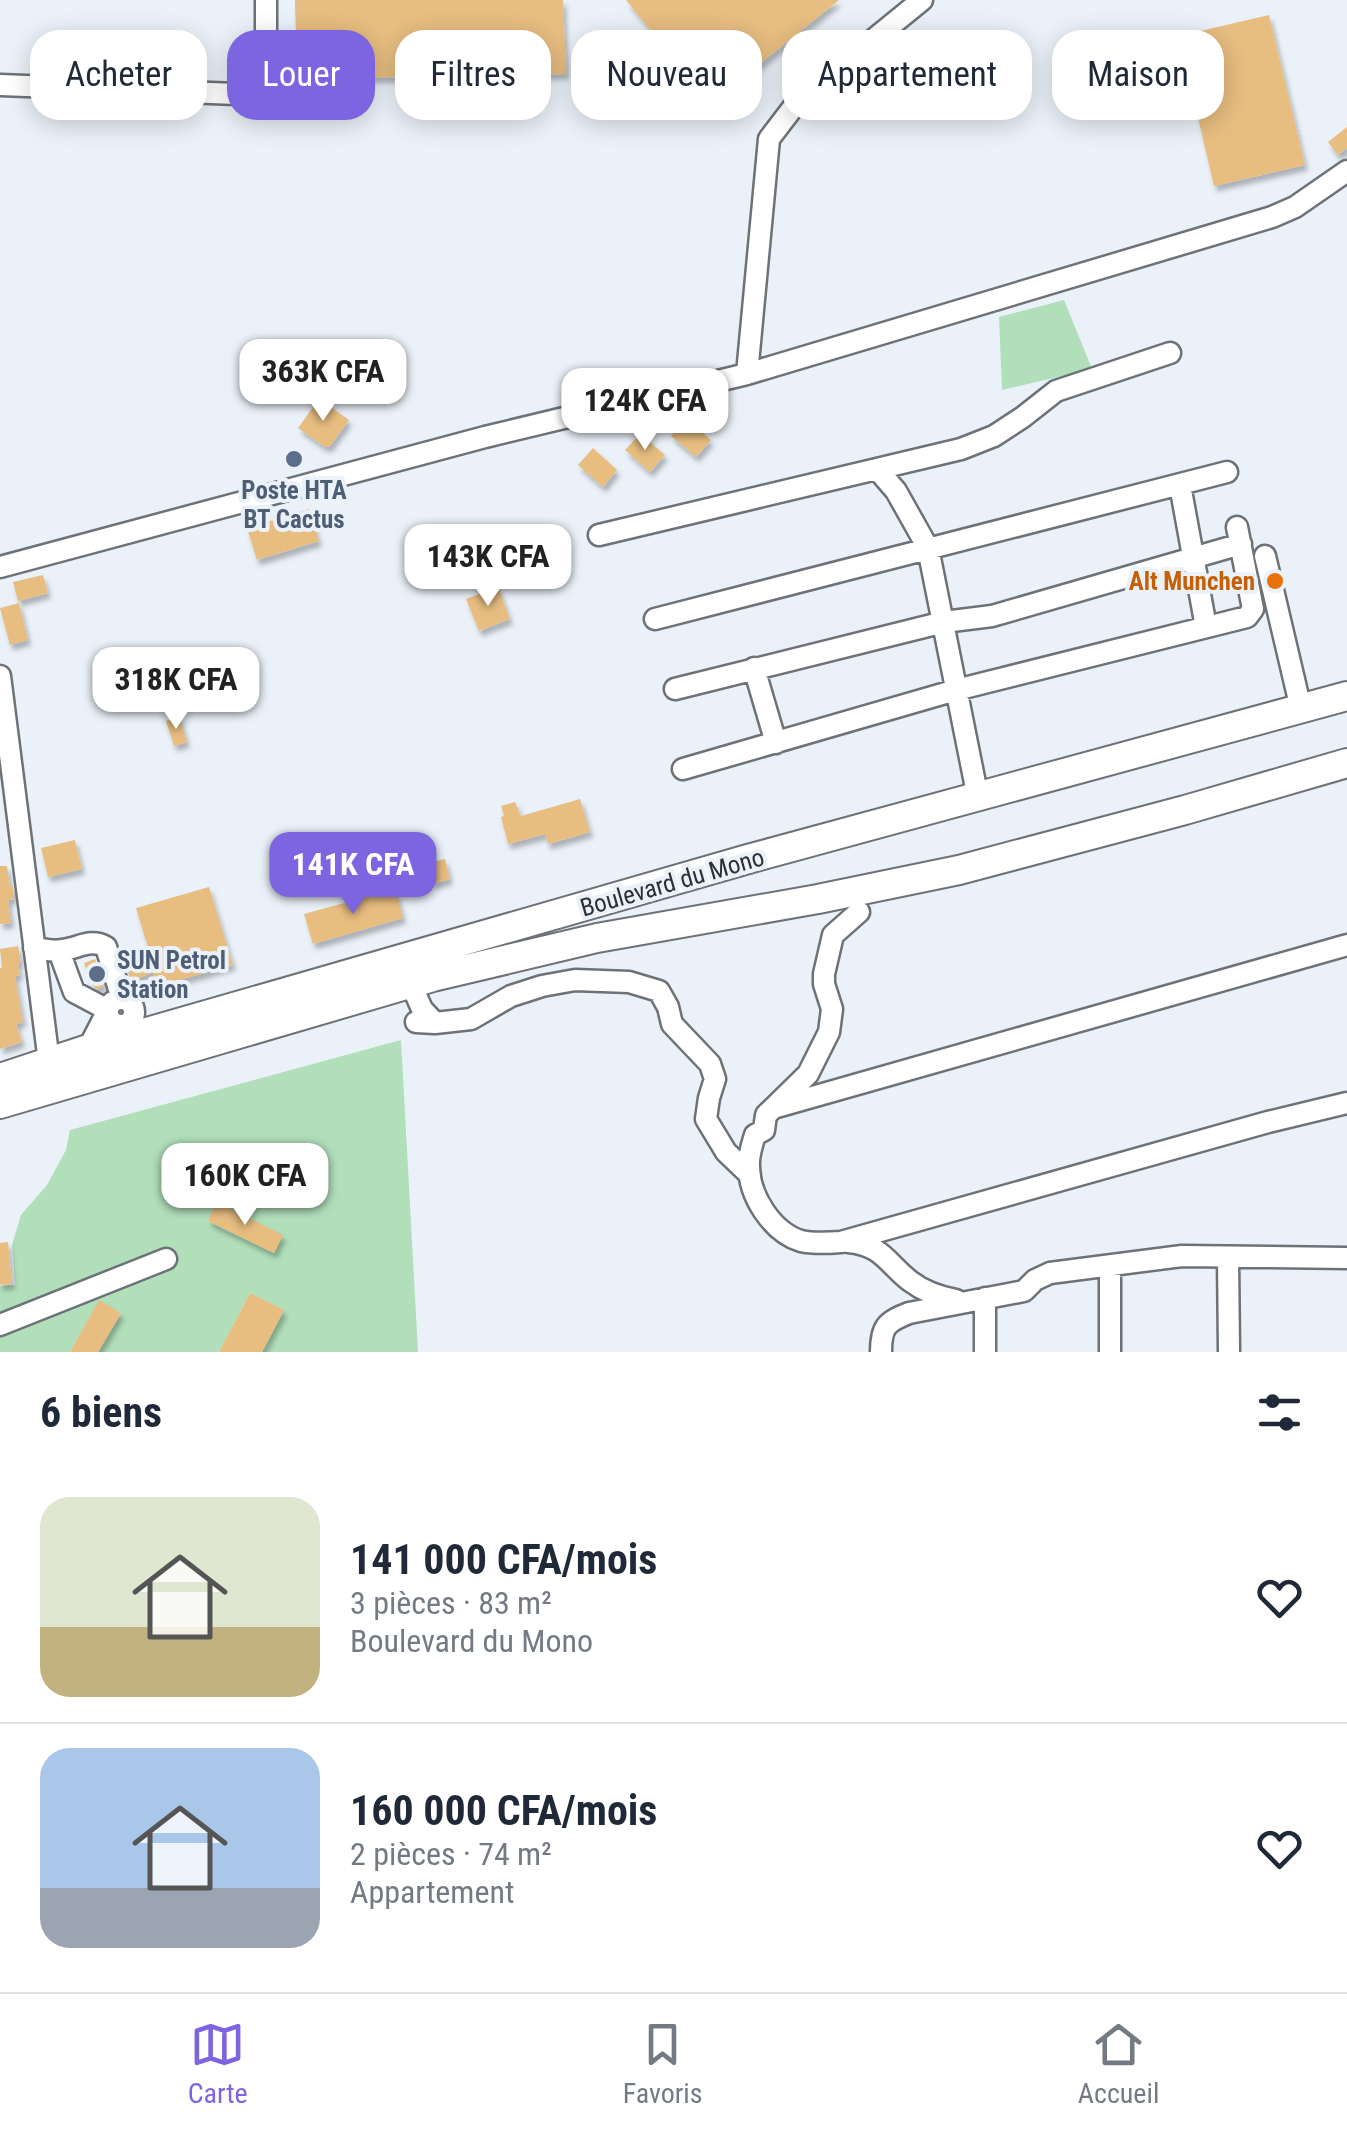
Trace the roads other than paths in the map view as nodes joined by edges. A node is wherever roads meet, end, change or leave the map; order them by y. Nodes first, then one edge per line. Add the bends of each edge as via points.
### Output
1 (266, 0) edge
2 (922, 0) edge
3 (0, 85) edge
4 (1347, 171) edge
5 (1170, 353) dead end
6 (747, 374) junction
7 (877, 469) junction
8 (1227, 472) dead end
9 (1180, 485) junction
10 (600, 536) dead end
11 (928, 548) junction
12 (1265, 556) dead end
13 (1194, 558) junction
14 (0, 567) edge
15 (655, 620) dead end
16 (944, 622) junction
17 (1206, 628) junction
18 (754, 668) junction
19 (0, 676) edge
20 (675, 689) dead end
21 (956, 690) junction
22 (1347, 696) edge
23 (1300, 709) junction
24 (3, 720) edge
25 (776, 743) junction
26 (1347, 763) edge
27 (683, 769) dead end
28 (978, 798) junction
29 (859, 912) dead end
30 (1347, 945) edge
31 (34, 948) junction
32 (59, 951) junction
33 (410, 984) junction
34 (74, 992) junction
35 (41, 1000) junction
36 (130, 1013) junction
37 (88, 1049) junction
38 (49, 1062) junction
39 (0, 1078) edge
40 (1347, 1103) edge
41 (0, 1104) edge
42 (775, 1108) junction
43 (750, 1175) junction
44 (841, 1242) junction
45 (1228, 1256) junction
46 (1347, 1258) edge
47 (166, 1259) dead end
48 (1110, 1266) junction
49 (975, 1300) junction
50 (0, 1325) edge
51 (881, 1352) edge
52 (985, 1352) edge
53 (1110, 1352) edge
54 (1229, 1352) edge

1 - 3 street via 266,71 238,94
2 - 6 street via 798,101 769,138
4 - 6 street via 1272,217
5 - 7 street via 1056,391 994,436
6 - 14 street
7 - 10 street
7 - 11 street
8 - 9 street
9 - 11 street
9 - 13 street
11 - 15 street
11 - 16 street
12 - 23 street
13 - 16 street via 992,616
13 - 17 street
13 - 17 street via 1239,536 1252,614
16 - 18 street
16 - 21 street
17 - 21 street
18 - 20 street
18 - 25 street
19 - 24 street
21 - 25 street
21 - 28 street
22 - 23 highway, Boulevard du Mono
23 - 28 highway, Boulevard du Mono
24 - 31 street
25 - 27 street
26 - 33 highway, Boulevard du Mono via 959,870 598,938
28 - 36 highway, Boulevard du Mono
29 - 42 street via 833,936 824,974 829,1032 808,1074
30 - 42 street
31 - 32 street
31 - 35 street
32 - 34 street
32 - 36 street via 94,942 106,946
33 - 41 highway, Boulevard du Mono
33 - 43 street via 425,1022 471,1019 511,996 574,980 659,991 672,1024 710,1064 715,1079 706,1119
34 - 35 street
34 - 36 street
35 - 38 street
36 - 37 highway, Boulevard du Mono
36 - 37 street
37 - 38 highway, Boulevard du Mono
38 - 39 highway, Boulevard du Mono
40 - 44 street
42 - 43 street via 755,1135
43 - 44 street via 764,1210 786,1232 809,1242
44 - 49 street via 874,1248 911,1282 942,1298
45 - 46 street
45 - 48 street
45 - 54 street
47 - 50 street
48 - 49 street via 1050,1274 1024,1291
48 - 53 street
49 - 51 street via 895,1318 882,1334
49 - 52 street

